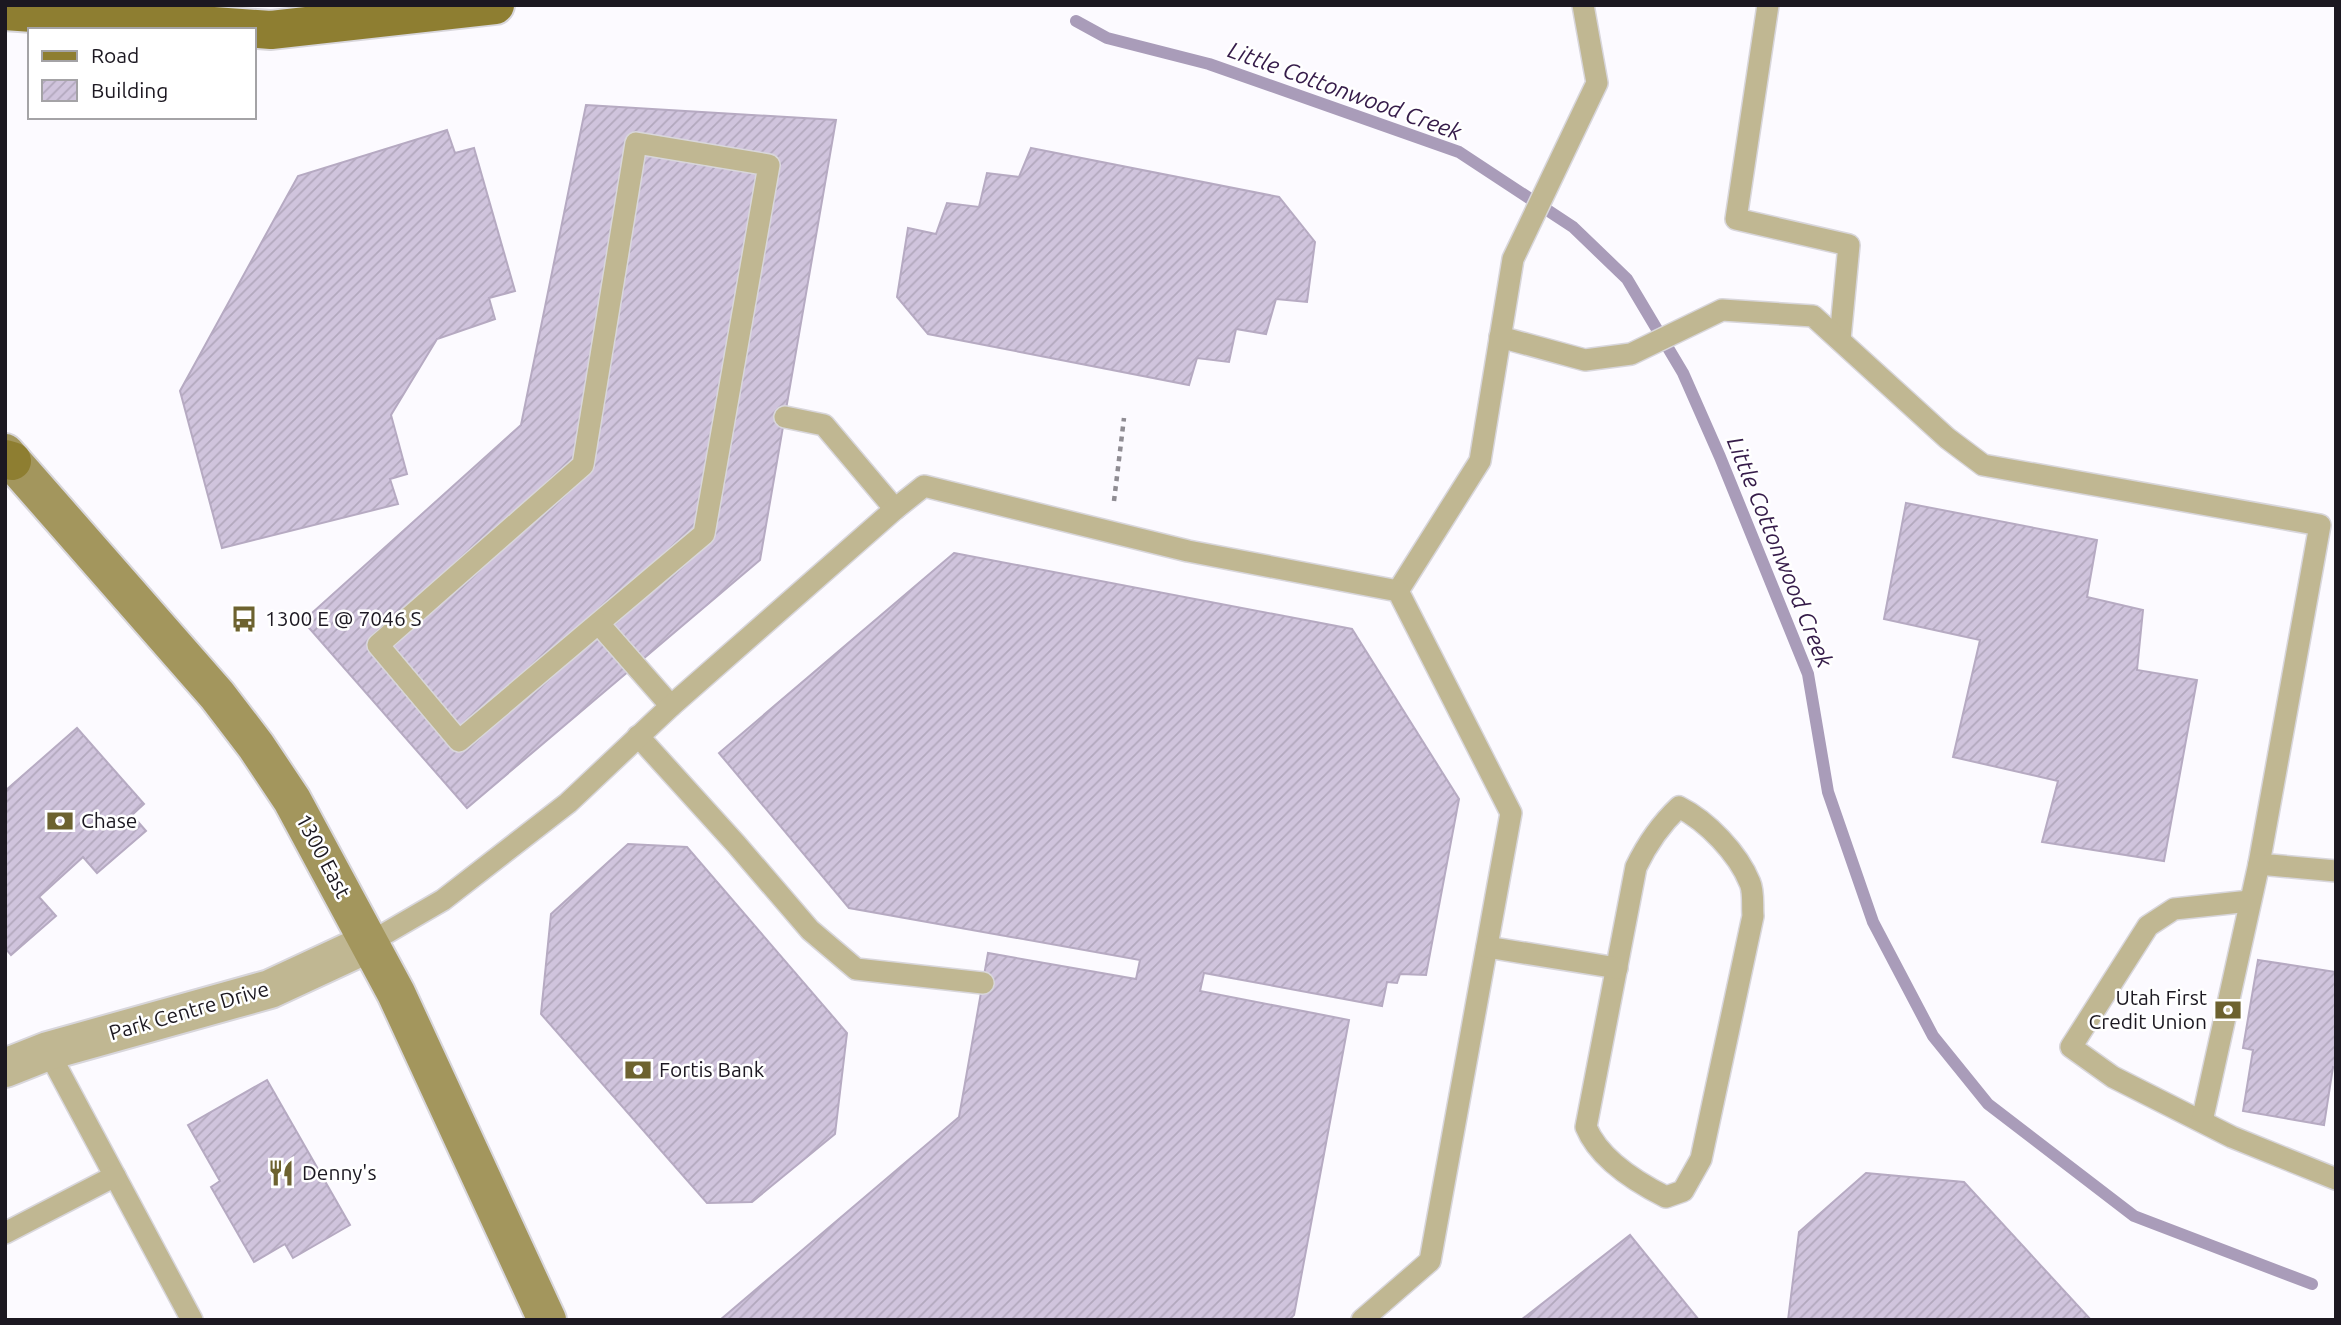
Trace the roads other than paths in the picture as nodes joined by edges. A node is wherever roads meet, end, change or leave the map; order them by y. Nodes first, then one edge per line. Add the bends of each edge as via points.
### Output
1 (495, 5) edge
2 (1583, 5) edge
3 (1768, 5) edge
4 (5, 11) edge
5 (243, 28) edge
6 (256, 29) edge
7 (1500, 337) junction
8 (1840, 339) junction
9 (785, 417) dead end
10 (7, 458) edge
11 (895, 509) junction
12 (2328, 526) edge
13 (1398, 591) junction
14 (599, 624) junction
15 (671, 706) junction
16 (638, 736) junction
17 (2259, 864) junction
18 (2336, 871) edge
19 (2250, 901) junction
20 (369, 943) junction
21 (1487, 947) junction
22 (1617, 968) junction
23 (983, 983) dead end
24 (48, 1051) junction
25 (5, 1068) edge
26 (2202, 1121) junction
27 (115, 1176) junction
28 (2336, 1179) edge
29 (5, 1233) edge
30 (192, 1320) edge
31 (547, 1320) edge
32 (1362, 1320) edge

1 - 6 main road
2 - 7 lane via 1597,83 1513,259
3 - 8 lane via 1736,219 1849,245
4 - 5 main road
7 - 8 lane via 1585,360 1632,354 1722,310 1813,316
7 - 13 lane via 1480,461
8 - 12 lane via 1947,438 1983,465
9 - 11 lane via 824,425
10 - 20 main road, 1300 East via 176,646 256,746 292,800
11 - 13 lane via 924,486 1188,551
11 - 15 lane
12 - 17 lane
13 - 21 lane via 1511,813
14 - 14 lane via 704,534 768,166 636,143 583,465 378,645 459,741
14 - 15 lane
15 - 16 lane
16 - 20 lane via 568,803 443,900
16 - 23 lane via 810,930 856,968
17 - 18 lane
17 - 19 lane
19 - 26 lane
19 - 26 lane via 2174,909 2148,926 2071,1047 2113,1077
20 - 24 street, Park Centre Drive via 270,989
20 - 31 main road, 1300 East via 447,1100
21 - 22 lane
21 - 32 lane via 1430,1261
22 - 22 lane via 1636,867 1664,821 1679,807 1697,817 1733,855 1751,884 1753,916 1701,1159 1683,1191 1666,1197 1640,1184 1592,1143 1586,1128
24 - 25 street, Park Centre Drive
24 - 27 lane
26 - 28 lane
27 - 29 lane
27 - 30 lane

